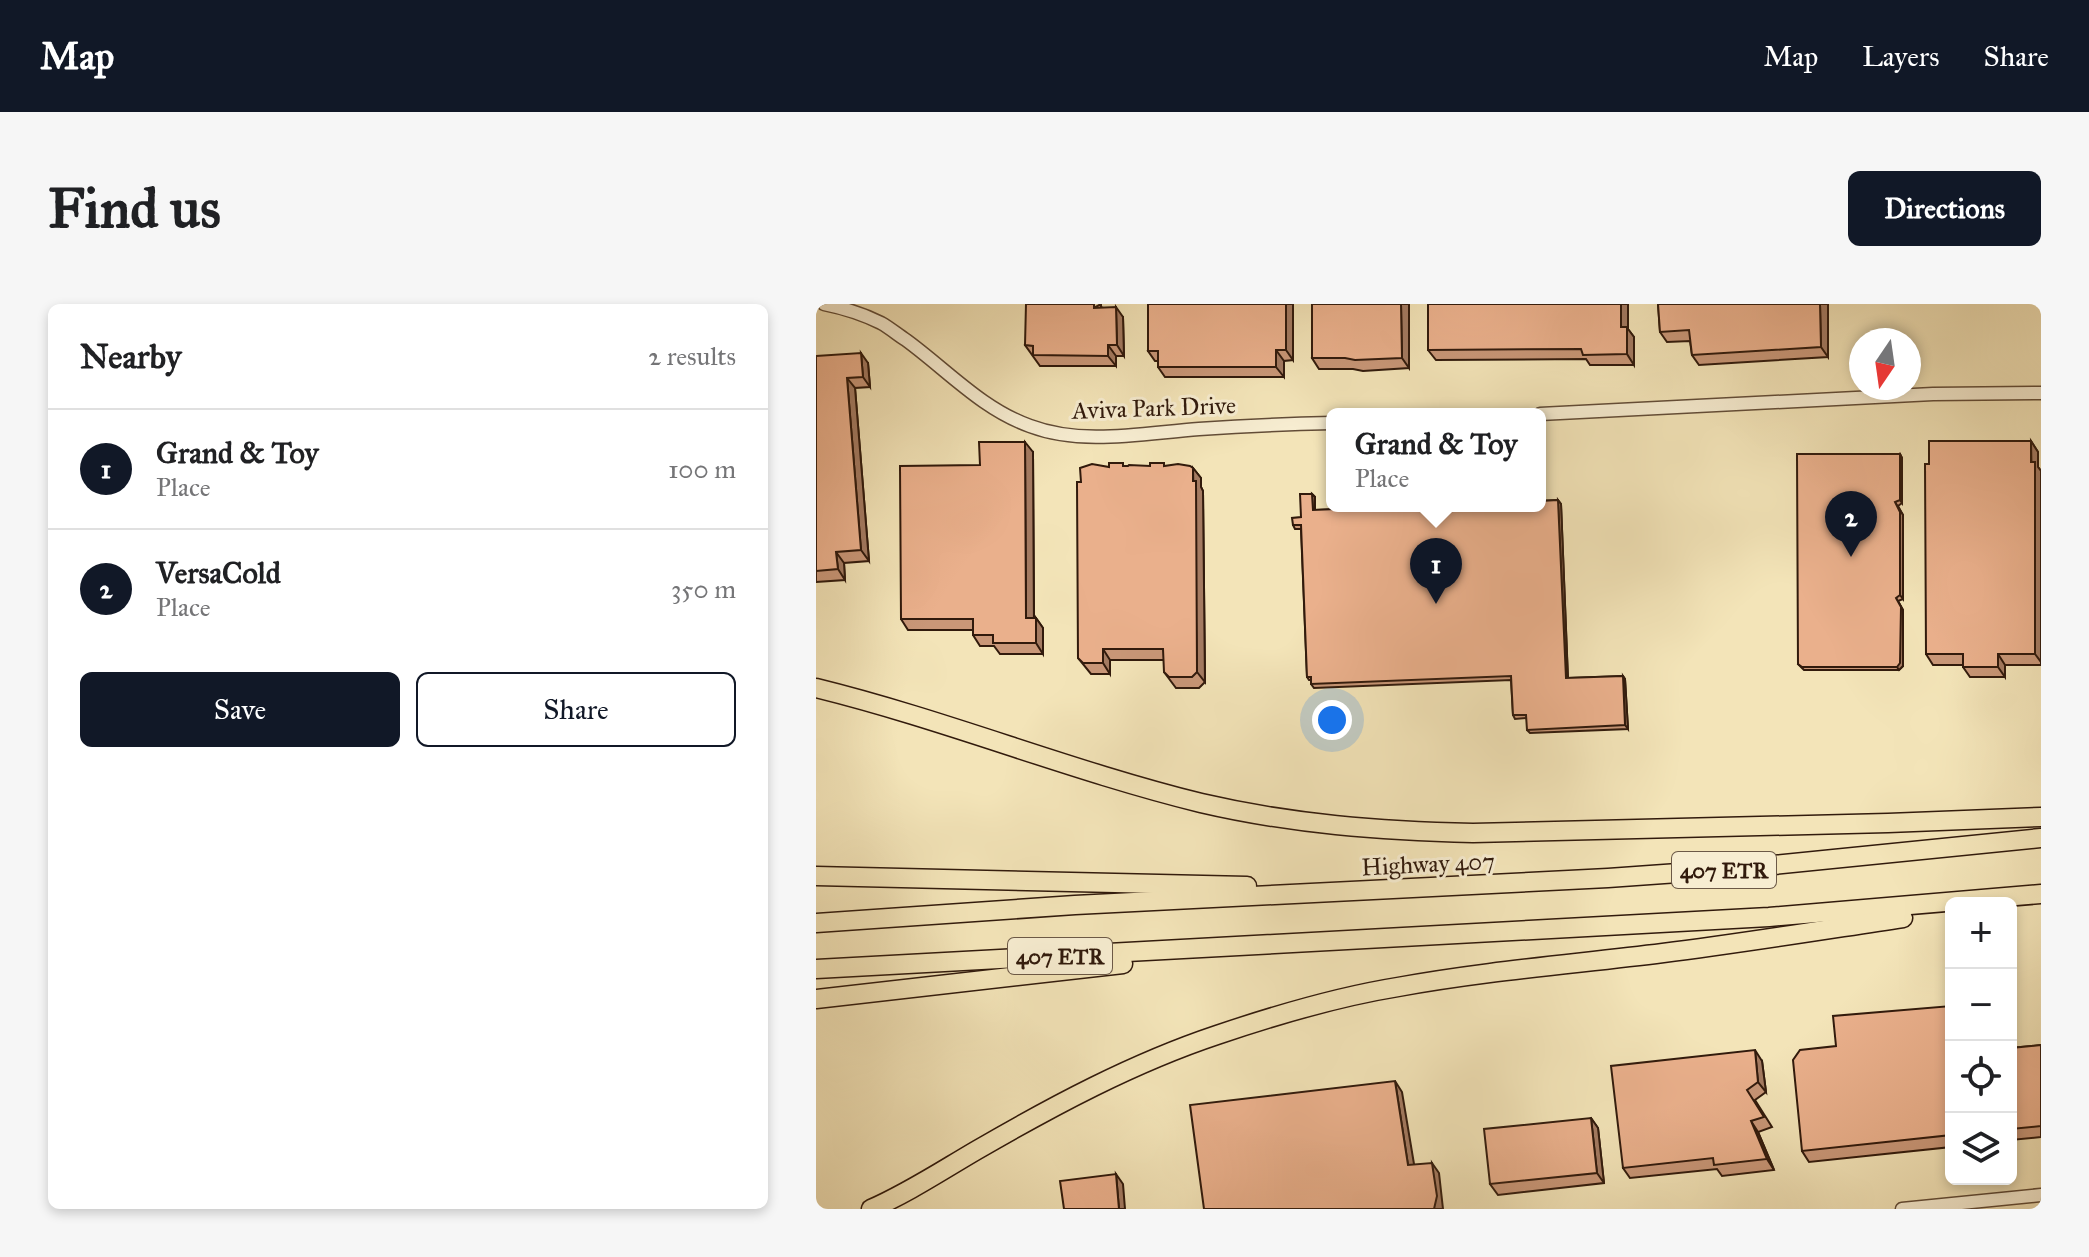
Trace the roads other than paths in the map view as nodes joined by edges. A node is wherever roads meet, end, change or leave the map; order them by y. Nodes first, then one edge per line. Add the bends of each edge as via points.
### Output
1 (824, 304) edge
2 (2041, 393) edge
3 (1546, 414) edge
4 (1326, 423) edge
5 (816, 688) edge
6 (2041, 817) edge
7 (2041, 838) edge
8 (816, 876) edge
9 (1406, 889) junction
10 (2041, 895) edge
11 (2017, 900) edge
12 (1945, 911) edge
13 (816, 923) edge
14 (1304, 944) junction
15 (816, 969) edge
16 (816, 999) edge
17 (2041, 1195) edge
18 (871, 1209) edge
19 (1902, 1209) edge

1 - 4 street, Aviva Park Drive via 883,324 990,406 1031,427 1107,436
2 - 3 street
5 - 6 highway via 1165,793 1340,827 1473,833
7 - 9 highway, Highway 407 / 407 ETR via 1734,869
8 - 9 highway
9 - 13 highway, Highway 407 / 407 ETR
10 - 11 highway
10 - 14 highway, 407 ETR
12 - 18 highway via 1433,981 1313,1006 1216,1035 1133,1069
14 - 15 highway, 407 ETR
14 - 16 highway
17 - 19 street

